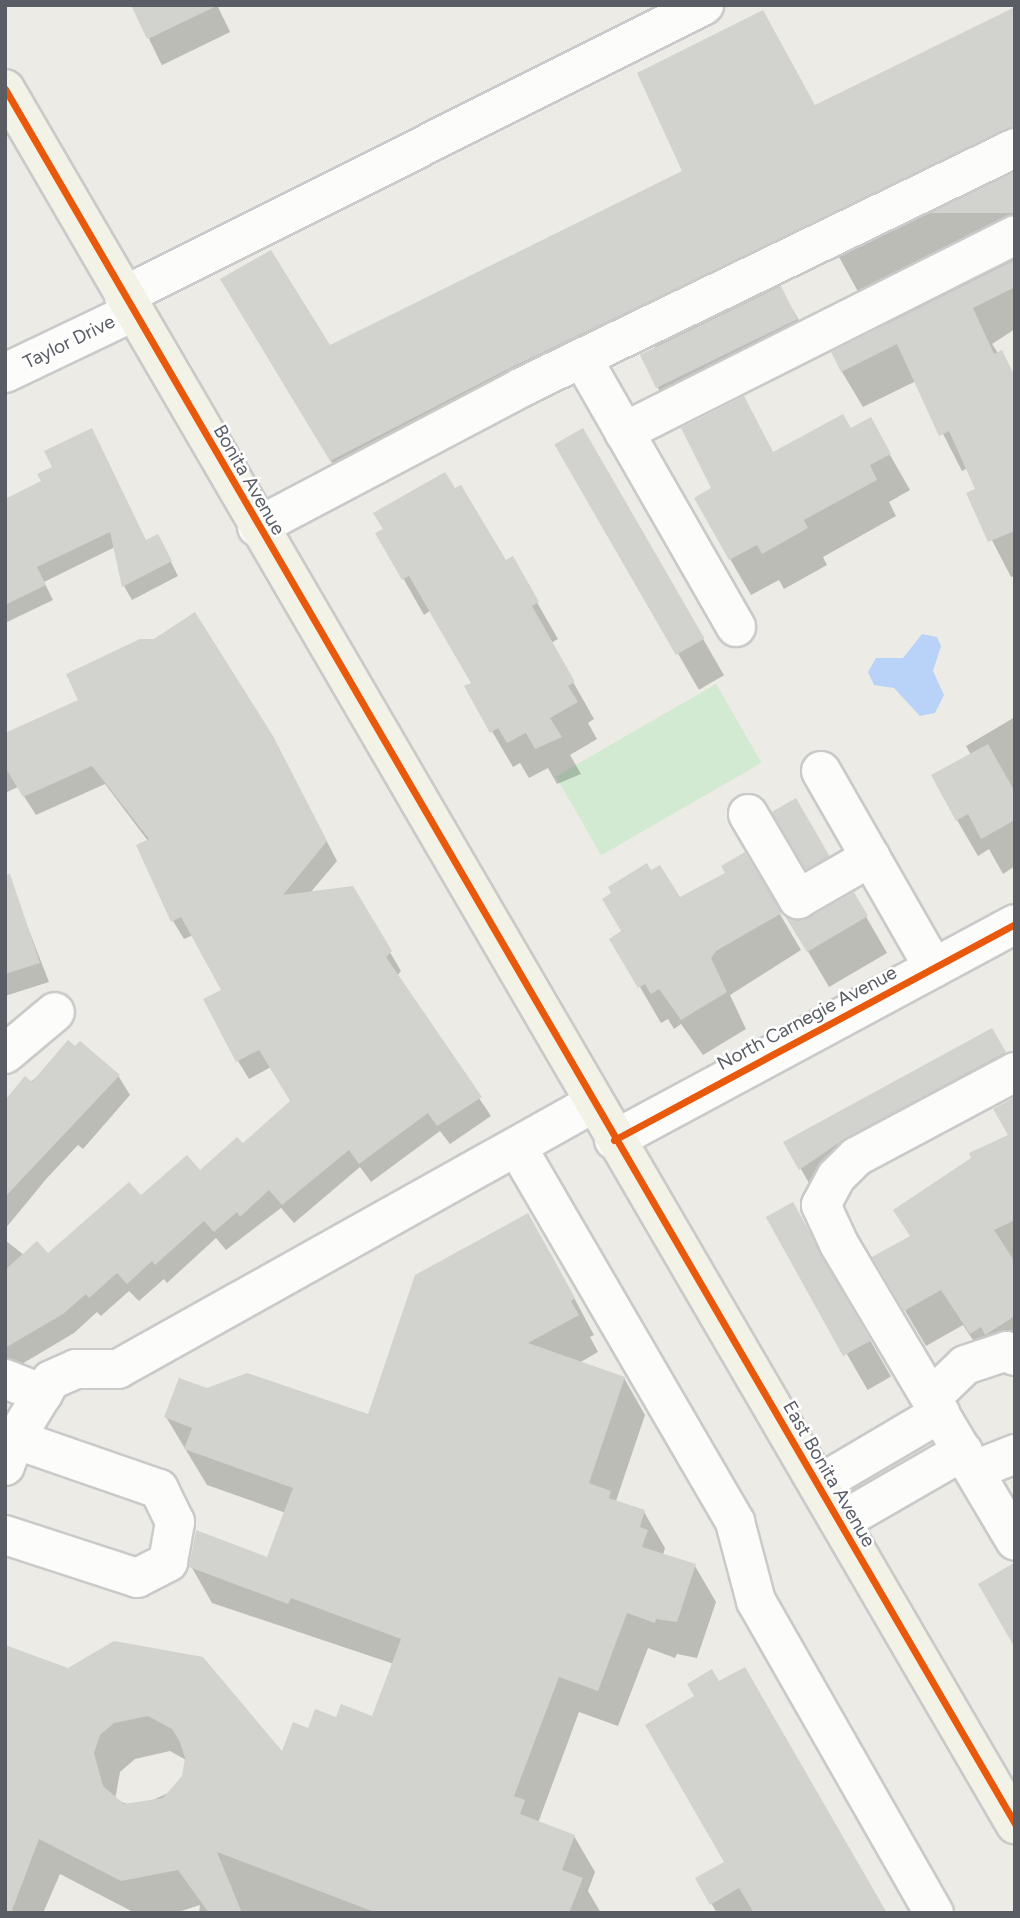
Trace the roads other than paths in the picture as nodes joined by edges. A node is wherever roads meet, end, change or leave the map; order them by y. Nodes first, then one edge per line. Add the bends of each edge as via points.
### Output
1 (704, 5) edge
2 (5, 89) edge
3 (1015, 148) edge
4 (1015, 235) edge
5 (128, 304) junction
6 (582, 358) junction
7 (5, 373) edge
8 (624, 432) junction
9 (257, 527) junction
10 (736, 627) dead end
11 (821, 771) dead end
12 (748, 814) dead end
13 (871, 858) junction
14 (1015, 924) edge
15 (934, 968) junction
16 (55, 1012) dead end
17 (5, 1054) edge
18 (1015, 1072) edge
19 (592, 1104) junction
20 (614, 1140) junction
21 (517, 1147) junction
22 (1015, 1356) edge
23 (5, 1379) edge
24 (43, 1394) junction
25 (935, 1405) junction
26 (10, 1452) edge
27 (1015, 1454) edge
28 (969, 1461) junction
29 (818, 1485) junction
30 (839, 1522) junction
31 (5, 1535) edge
32 (1015, 1541) edge
33 (1015, 1824) edge
34 (934, 1913) edge

1 - 5 street, Taylor Drive
2 - 5 main road, Bonita Avenue
3 - 6 street
4 - 8 street
5 - 7 street, Taylor Drive
5 - 9 main road, Bonita Avenue
6 - 8 street
6 - 9 street
8 - 10 street
9 - 19 main road, Bonita Avenue
11 - 13 street
12 - 13 street via 798,898
13 - 15 street
14 - 15 street, North Carnegie Avenue
15 - 20 street, North Carnegie Avenue
16 - 17 street
18 - 25 street via 856,1157 836,1177 821,1205 839,1244
19 - 20 main road, Bonita Avenue
19 - 21 street
20 - 29 main road, East Bonita Avenue
21 - 24 street via 118,1369 76,1368 51,1380
21 - 34 street via 735,1522 756,1601
22 - 25 street via 1007,1351 965,1365
23 - 24 street
24 - 26 street
25 - 28 street
25 - 29 street
26 - 31 street via 159,1489 175,1522 168,1562 137,1577
27 - 28 street
28 - 30 street
28 - 32 street
29 - 30 main road, East Bonita Avenue
30 - 33 main road, East Bonita Avenue

